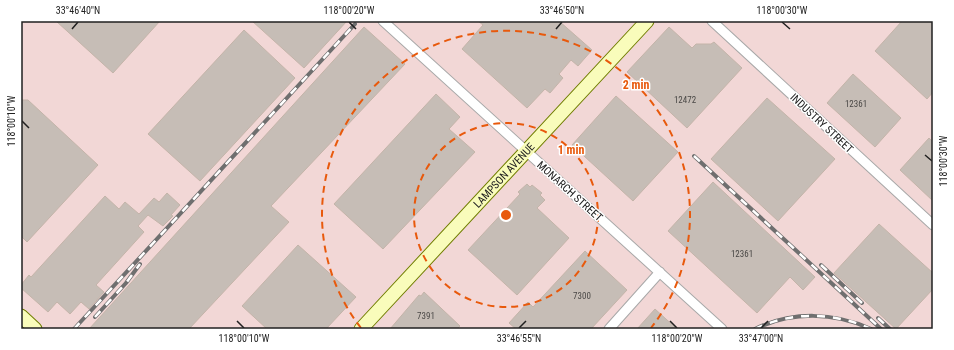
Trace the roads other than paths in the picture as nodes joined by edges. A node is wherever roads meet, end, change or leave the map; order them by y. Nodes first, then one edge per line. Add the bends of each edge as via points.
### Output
1 (382, 21) edge
2 (647, 21) edge
3 (712, 21) edge
4 (525, 152) junction
5 (933, 224) edge
6 (660, 272) junction
7 (21, 316) edge
8 (35, 329) edge
9 (361, 329) edge
10 (608, 329) edge
11 (722, 329) edge

1 - 4 street, MONARCH STREET
2 - 4 main road, LAMPSON AVENUE
3 - 5 street, INDUSTRY STREET
4 - 6 street, MONARCH STREET
4 - 9 main road, LAMPSON AVENUE
6 - 10 street
6 - 11 street, MONARCH STREET
7 - 8 main road

